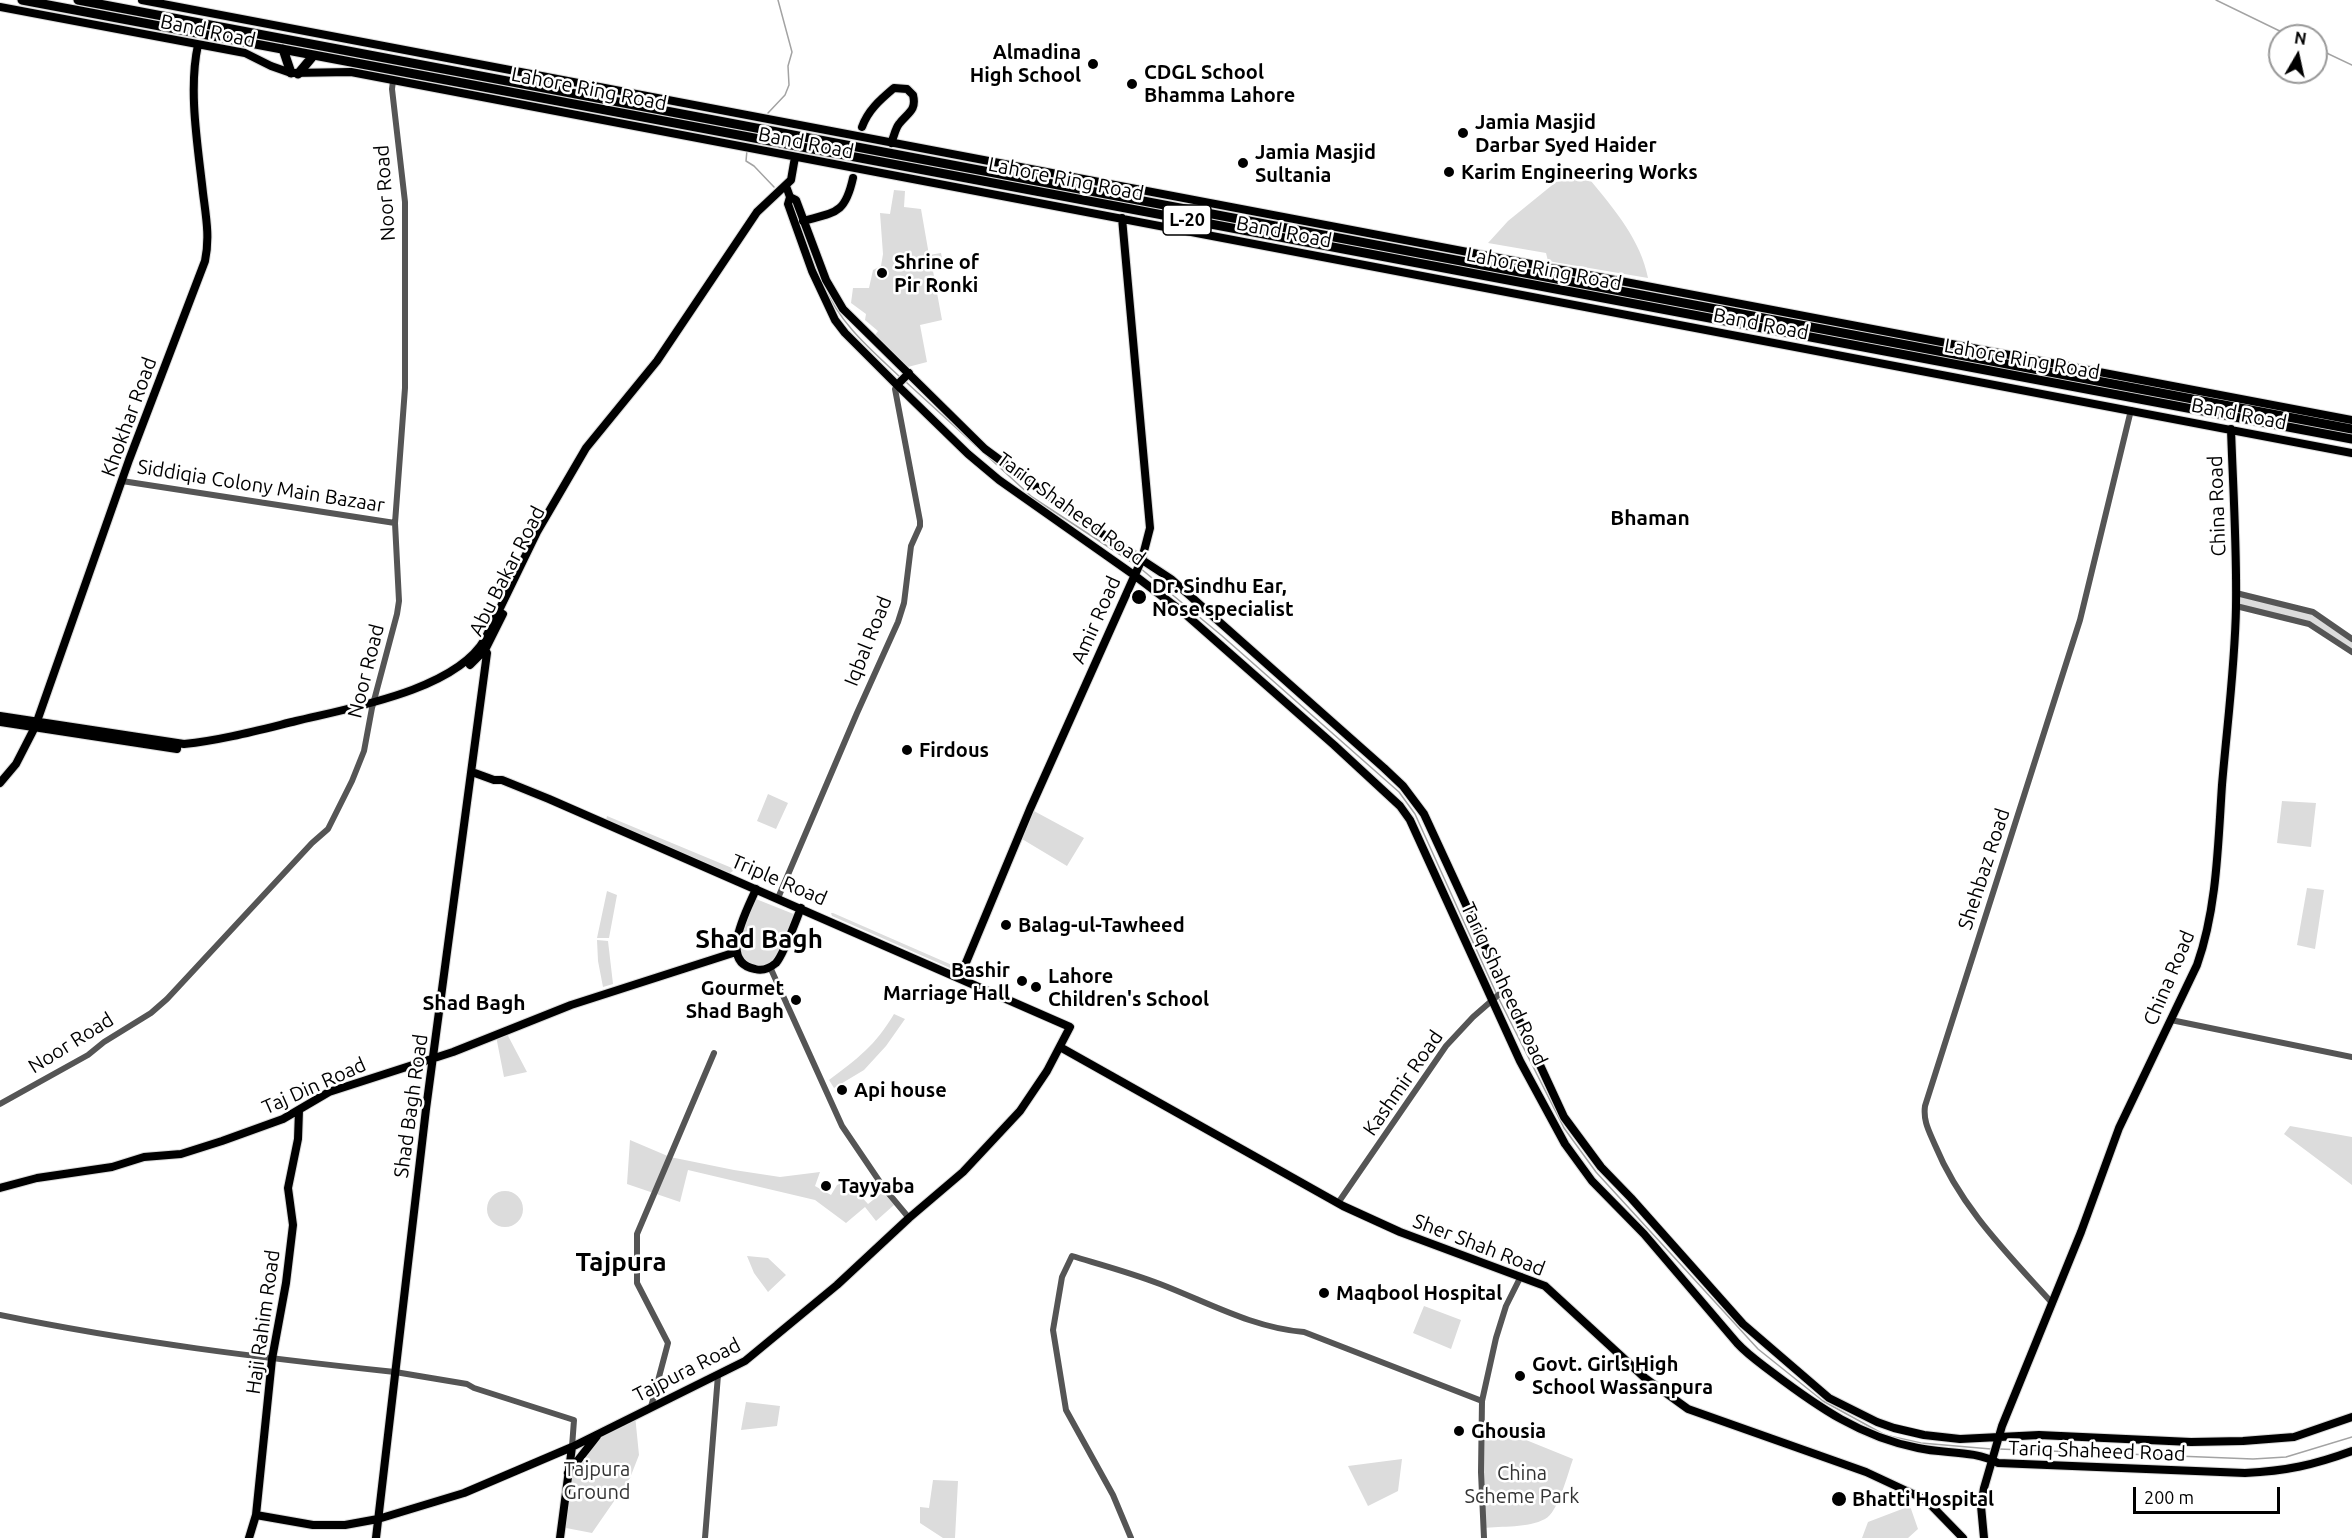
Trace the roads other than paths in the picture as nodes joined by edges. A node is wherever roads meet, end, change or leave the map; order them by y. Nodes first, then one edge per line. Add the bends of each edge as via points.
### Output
1 (22, 0) edge
2 (78, 0) edge
3 (142, 0) edge
4 (0, 7) edge
5 (198, 45) junction
6 (283, 49) junction
7 (313, 56) junction
8 (295, 73) junction
9 (393, 81) junction
10 (862, 127) dead end
11 (891, 143) junction
12 (795, 157) junction
13 (853, 178) dead end
14 (786, 186) junction
15 (790, 196) junction
16 (1122, 218) junction
17 (803, 221) junction
18 (908, 373) junction
19 (897, 385) junction
20 (2131, 410) junction
21 (2352, 420) edge
22 (2231, 429) junction
23 (2352, 429) edge
24 (2352, 438) edge
25 (2352, 453) edge
26 (122, 482) junction
27 (395, 523) junction
28 (1141, 560) junction
29 (1135, 574) junction
30 (2236, 593) junction
31 (2236, 606) junction
32 (2352, 639) edge
33 (483, 648) junction
34 (2352, 652) edge
35 (372, 705) junction
36 (0, 716) edge
37 (0, 722) edge
38 (36, 724) junction
39 (472, 772) junction
40 (0, 783) edge
41 (756, 889) junction
42 (778, 898) junction
43 (801, 908) junction
44 (736, 952) junction
45 (770, 967) junction
46 (960, 977) junction
47 (1504, 990) junction
48 (1493, 998) junction
49 (2171, 1020) junction
50 (1070, 1027) joint
51 (1060, 1047) junction
52 (714, 1053) dead end
53 (2352, 1057) edge
54 (434, 1059) junction
55 (0, 1104) edge
56 (299, 1110) junction
57 (0, 1188) edge
58 (1338, 1203) junction
59 (909, 1218) junction
60 (1521, 1276) junction
61 (2052, 1302) junction
62 (0, 1315) edge
63 (272, 1359) junction
64 (395, 1372) junction
65 (718, 1375) junction
66 (1482, 1401) junction
67 (651, 1407) junction
68 (2352, 1417) edge
69 (598, 1434) junction
70 (1997, 1440) junction
71 (572, 1447) junction
72 (2352, 1451) edge
73 (1993, 1457) junction
74 (568, 1473) junction
75 (256, 1515) junction
76 (378, 1519) junction
77 (249, 1538) edge
78 (376, 1538) edge
79 (560, 1538) edge
80 (705, 1538) edge
81 (1131, 1538) edge
82 (1484, 1538) edge
83 (1964, 1538) edge
84 (1984, 1538) edge

1 - 6 highway, Lahore Ring Road / L-20
2 - 23 highway, Lahore Ring Road / L-20
3 - 11 main road, Band Road
4 - 5 main road, Band Road
5 - 8 main road, Band Road via 245,53
5 - 26 main road, Khokhar Road via 196,124 209,243
6 - 7 highway, Lahore Ring Road / L-20
6 - 8 highway
7 - 8 highway
7 - 24 highway, Lahore Ring Road / L-20
8 - 9 main road, Band Road via 342,71
9 - 12 main road, Band Road
9 - 27 street, Noor Road via 405,202 405,388
10 - 11 main road via 872,107 889,92 894,88 907,89 913,95 914,108 899,124
11 - 21 main road, Band Road
12 - 14 main road, Abu Bakar Road
12 - 16 main road, Band Road
13 - 17 main road via 849,195 838,211
14 - 15 main road, Tariq Shaheed Road
14 - 33 main road, Abu Bakar Road via 762,208 665,357 589,451 537,532
15 - 17 main road, Tariq Shaheed Road via 796,200
15 - 19 main road, Tariq Shaheed Road via 788,204 809,264 835,320
16 - 20 main road, Band Road
16 - 28 main road, Amir Road via 1150,528
17 - 18 main road, Tariq Shaheed Road via 833,295
18 - 19 main road
18 - 28 main road, Tariq Shaheed Road via 1008,468
19 - 29 main road, Tariq Shaheed Road via 999,480
19 - 42 street, Iqbal Road via 894,388 920,521 911,546 902,611
20 - 22 main road, Band Road
20 - 61 street, Shehbaz Road via 2077,631 1923,1117 1962,1198
22 - 25 main road, Band Road
22 - 30 main road, China Road
26 - 27 street, Siddiqia Colony Main Bazaar
26 - 38 main road, Khokhar Road
27 - 35 street, Noor Road via 398,607
28 - 29 main road, Amir Road
28 - 47 main road, Tariq Shaheed Road via 1192,597 1407,791 1424,814
29 - 46 main road, Amir Road
29 - 48 main road, Tariq Shaheed Road via 1400,806
30 - 31 main road, China Road
30 - 32 street via 2313,612
31 - 34 street via 2309,624
31 - 49 main road, China Road via 2210,919 2205,945
33 - 35 main road, Abu Bakar Road via 437,678
33 - 39 main road, Shad Bagh Road via 487,653
35 - 38 main road, Abu Bakar Road via 184,749 141,745
35 - 55 street, Noor Road via 364,751 328,829 159,1006 88,1055
36 - 38 main road, Abu Bakar Road
37 - 38 main road, Abu Bakar Road
38 - 40 main road, Khokhar Road via 16,764
39 - 41 main road, Triple Road via 521,787
39 - 54 main road, Shad Bagh Road
41 - 42 main road, Triple Road
41 - 44 main road via 738,933
42 - 43 main road, Triple Road
43 - 45 main road via 780,958
43 - 46 main road, Triple Road
44 - 45 main road via 741,962 751,968
44 - 54 main road, Taj Din Road via 571,1005
45 - 59 street via 842,1126
46 - 50 main road, Triple Road
47 - 48 street, Kashmir Road
47 - 70 main road, Tariq Shaheed Road via 1564,1117 1601,1167 1743,1324 1829,1398 1877,1422 1924,1435
48 - 58 street, Kashmir Road via 1446,1046
48 - 73 main road, Tariq Shaheed Road via 1520,1061 1576,1162 1747,1354 1826,1412 1864,1432 1919,1449
49 - 53 street
49 - 61 main road, China Road via 2119,1128
50 - 51 main road, Tajpura Road
51 - 58 main road, Sher Shah Road
51 - 59 main road, Tajpura Road via 1020,1111 963,1173
52 - 67 street via 636,1234 637,1283 668,1343
54 - 56 main road, Taj Din Road via 329,1092
54 - 64 main road, Shad Bagh Road
56 - 57 main road, Taj Din Road via 182,1154 144,1157 112,1167 37,1178
56 - 63 main road, Haji Rahim Road via 298,1139 288,1188 293,1225
58 - 60 main road, Sher Shah Road via 1400,1232
59 - 65 main road, Tajpura Road via 761,1350
60 - 66 street via 1496,1338
60 - 83 main road, Sher Shah Road via 1545,1286 1645,1378 1688,1409 1893,1484 1926,1500
61 - 70 main road, China Road
62 - 63 street via 102,1335
63 - 64 street
63 - 75 main road, Haji Rahim Road
64 - 71 street via 467,1384 574,1420
64 - 76 main road, Shad Bagh Road
65 - 67 main road, Tajpura Road
65 - 80 street
66 - 81 street via 1304,1332 1250,1321 1160,1284 1072,1256 1062,1277 1053,1330 1066,1410 1109,1486
66 - 82 street
67 - 69 main road, Tajpura Road
68 - 70 main road, Tariq Shaheed Road via 2294,1437 2242,1441 2039,1435
69 - 71 main road, Tajpura Road
69 - 74 main road
70 - 73 main road, China Road
71 - 74 main road
71 - 76 main road, Tajpura Road via 464,1493
72 - 73 main road, Tariq Shaheed Road via 2315,1464 2245,1473 2004,1464
73 - 84 main road via 1981,1506
74 - 79 main road
75 - 76 main road, Tajpura Road via 313,1525
75 - 77 main road, Haji Rahim Road
76 - 78 main road, Shad Bagh Road

